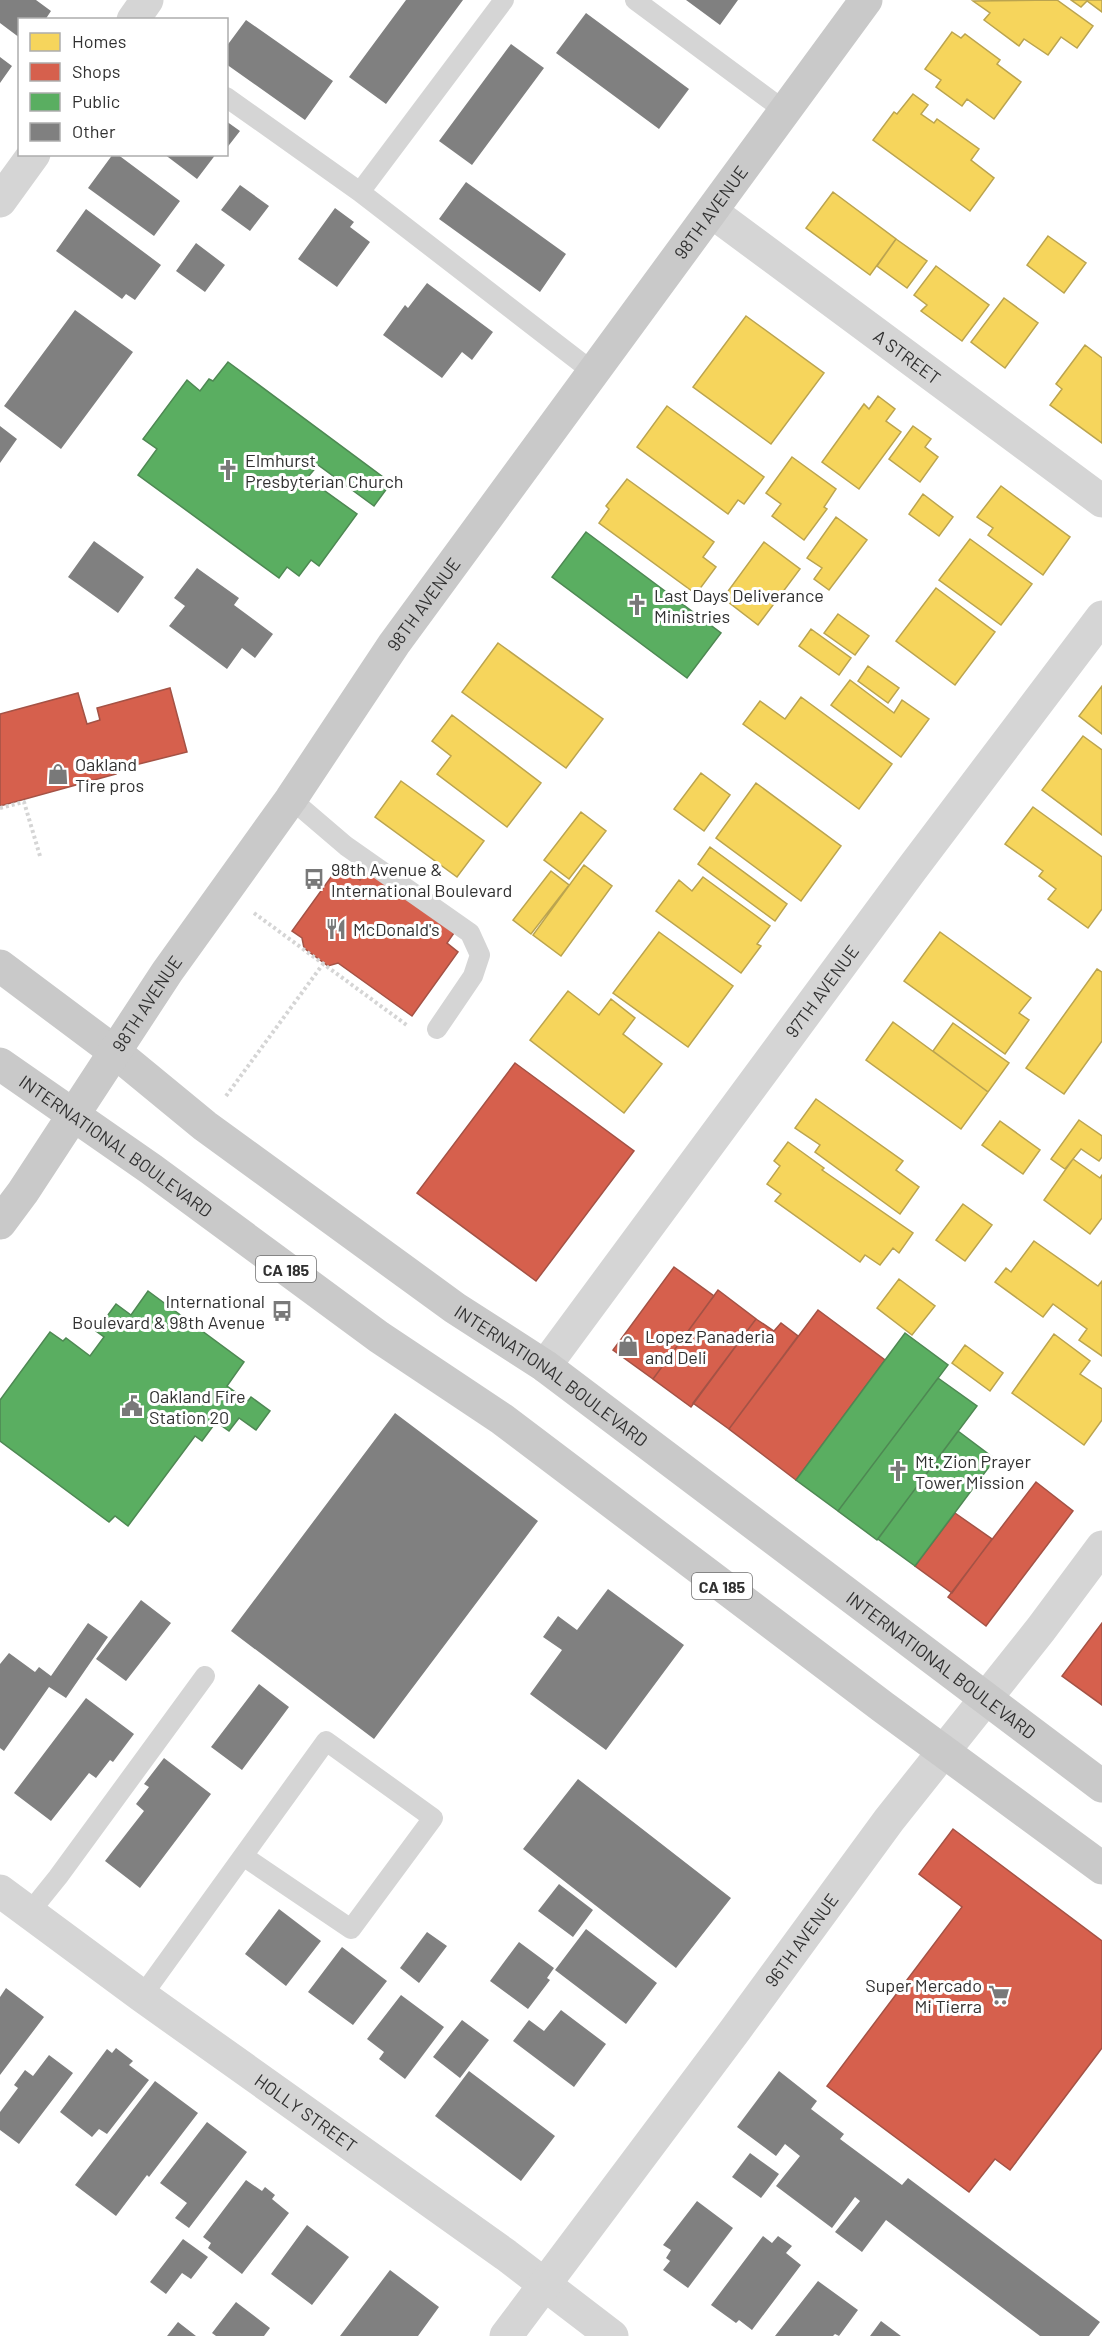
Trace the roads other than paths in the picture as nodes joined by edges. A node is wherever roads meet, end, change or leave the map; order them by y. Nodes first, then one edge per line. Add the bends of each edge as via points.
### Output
1 (504, 0) edge
2 (635, 0) edge
3 (866, 0) edge
4 (228, 98) edge
5 (785, 111) junction
6 (33, 156) edge
7 (360, 192) junction
8 (0, 201) edge
9 (712, 212) junction
10 (593, 372) junction
11 (1102, 501) edge
12 (1102, 617) edge
13 (291, 799) junction
14 (0, 966) edge
15 (437, 1029) dead end
16 (115, 1052) junction
17 (0, 1064) edge
18 (73, 1115) junction
19 (0, 1223) edge
20 (545, 1366) junction
21 (1102, 1548) edge
22 (205, 1676) dead end
23 (985, 1698) junction
24 (943, 1752) junction
25 (1102, 1786) edge
26 (243, 1856) junction
27 (1102, 1868) edge
28 (0, 1891) edge
29 (29, 1913) junction
30 (142, 1996) junction
31 (544, 2285) junction
32 (506, 2336) edge
33 (612, 2336) edge

1 - 7 lane
2 - 5 lane
3 - 5 main road, 98TH AVENUE
4 - 7 lane
5 - 9 main road, 98TH AVENUE
6 - 8 street
7 - 10 lane
9 - 10 main road, 98TH AVENUE
9 - 11 street, A STREET
10 - 13 main road, 98TH AVENUE via 394,644
12 - 20 street, 97TH AVENUE
13 - 15 lane via 346,846 470,933 480,955 473,976
13 - 16 main road, 98TH AVENUE
14 - 16 main road, INTERNATIONAL BOULEVARD
16 - 18 main road, 98TH AVENUE
16 - 20 main road, INTERNATIONAL BOULEVARD via 206,1126 455,1308
17 - 18 main road, INTERNATIONAL BOULEVARD / CA 185
18 - 19 main road, 98TH AVENUE
18 - 24 main road, INTERNATIONAL BOULEVARD / CA 185 via 379,1337 502,1419
20 - 23 main road, INTERNATIONAL BOULEVARD
21 - 23 street, 96TH AVENUE
22 - 29 lane
23 - 24 street, 96TH AVENUE
23 - 25 main road, INTERNATIONAL BOULEVARD
24 - 27 main road, INTERNATIONAL BOULEVARD / CA 185
24 - 31 street, 96TH AVENUE
26 - 26 lane via 326,1741 433,1818 351,1929
26 - 30 lane
28 - 29 street, HOLLY STREET
29 - 30 street, HOLLY STREET
30 - 31 street, HOLLY STREET
31 - 32 street, 96TH AVENUE
31 - 33 street, HOLLY STREET

